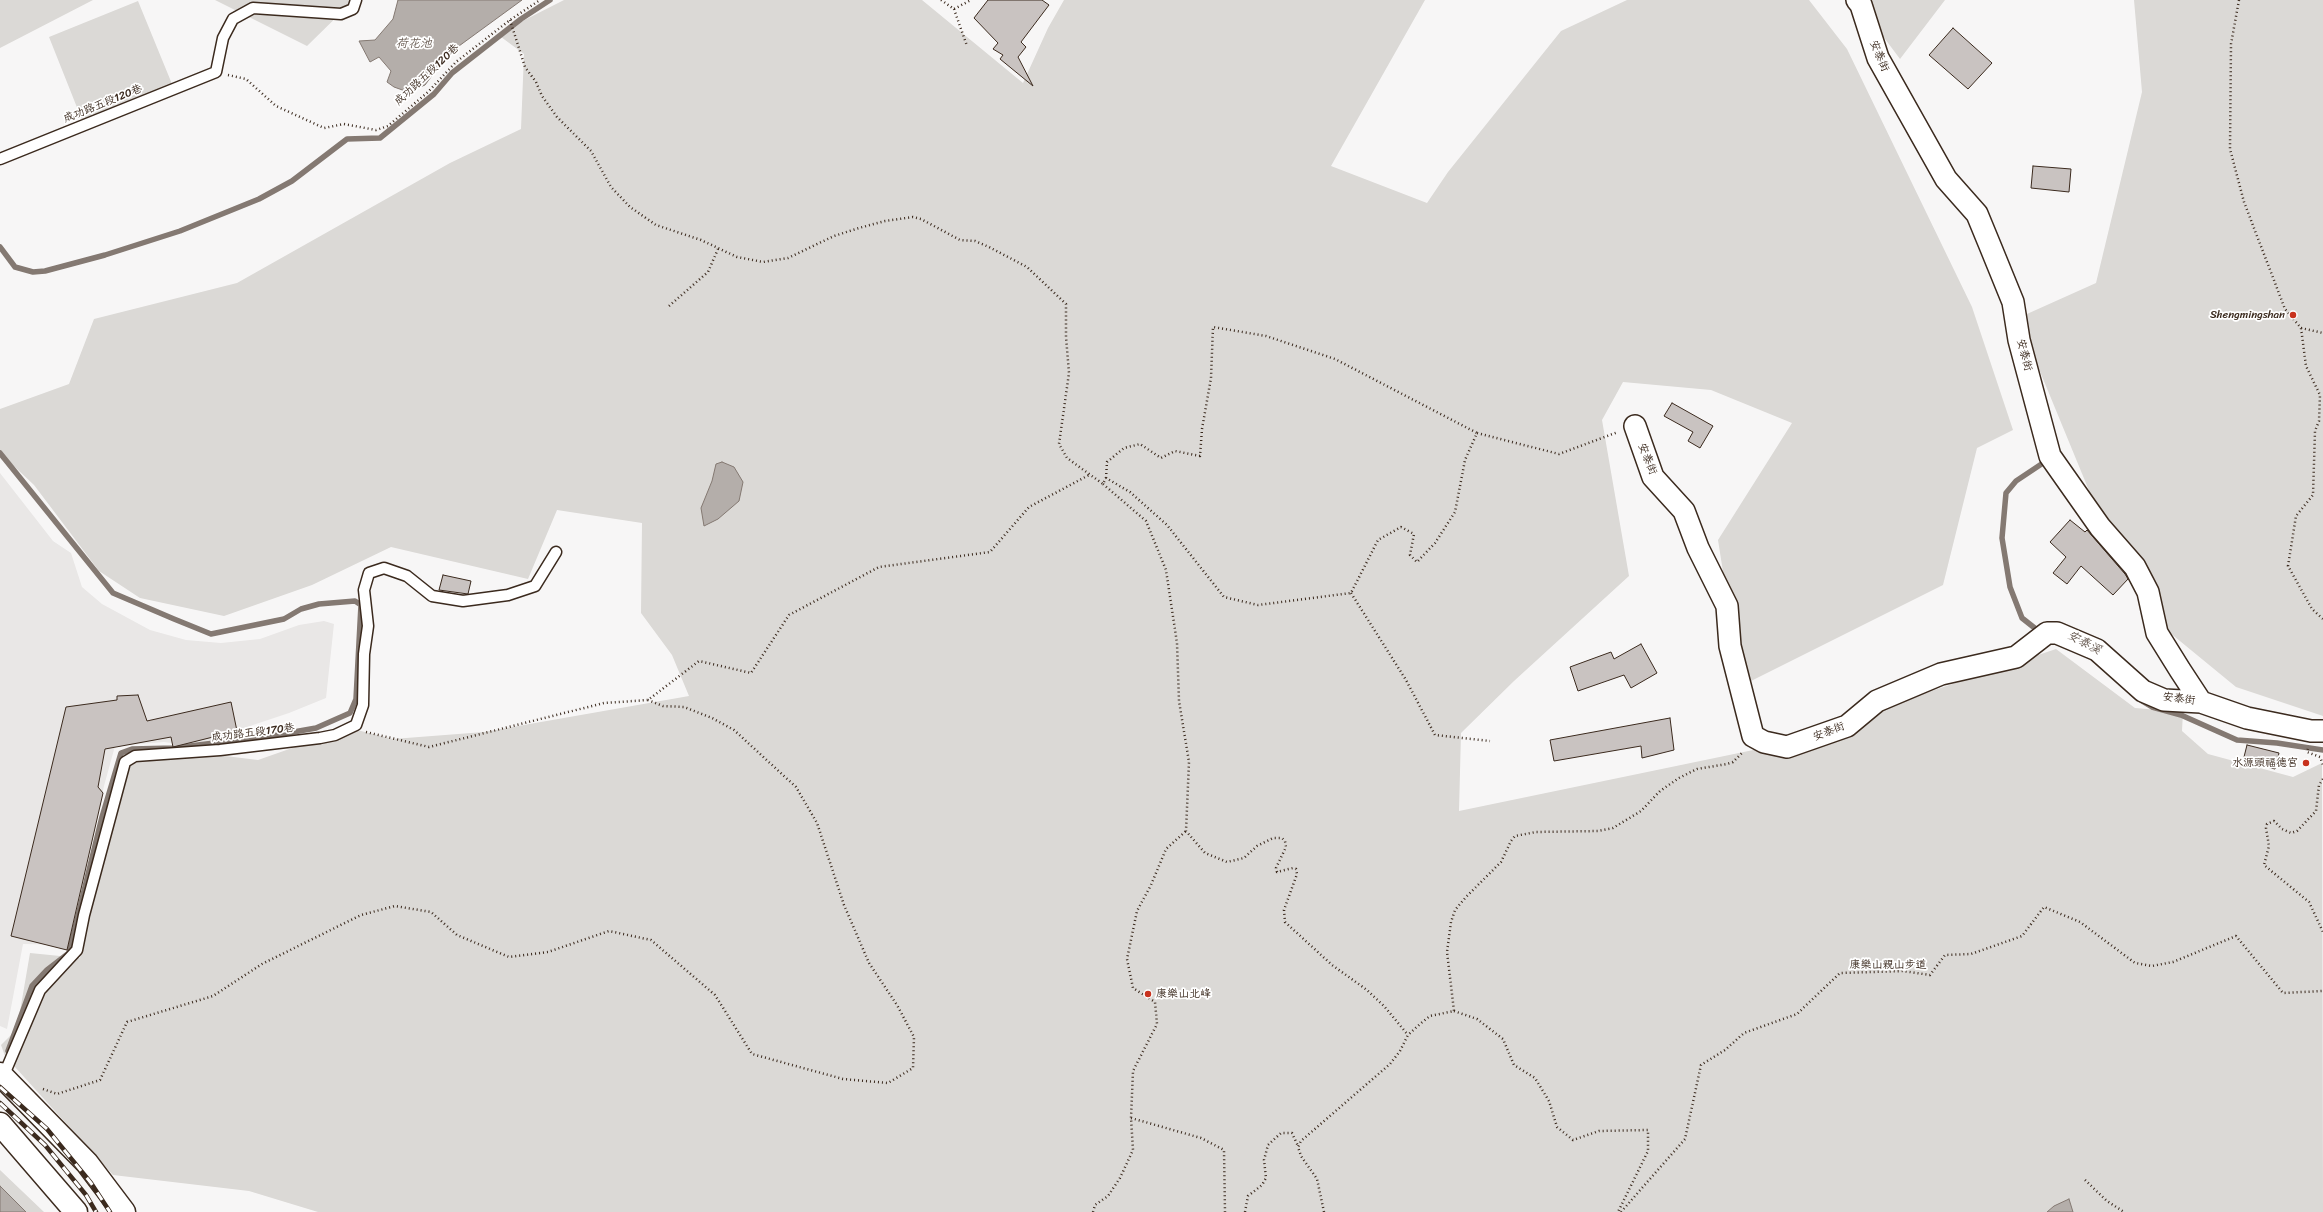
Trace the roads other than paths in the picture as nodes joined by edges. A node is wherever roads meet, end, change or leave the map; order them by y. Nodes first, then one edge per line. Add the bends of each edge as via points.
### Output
1 (356, 0) edge
2 (1857, 0) edge
3 (0, 159) edge
4 (1635, 426) road end
5 (556, 552) dead end
6 (2201, 702) junction
7 (2323, 731) edge
8 (2, 1076) edge
9 (0, 1124) edge
10 (76, 1212) edge
11 (124, 1212) edge

1 - 3 lane, 成功路五段120巷 via 353,9 341,14 253,8 233,19 223,38 216,72
2 - 6 street, 安泰街 via 1878,58 1946,179 1977,214 1992,248 2013,302 2019,340 2050,456 2100,527 2136,567 2148,592 2157,633
4 - 6 street, 安泰街 via 1653,477 1684,510 1698,548 1727,606 1730,646 1753,736 1764,742 1787,747 1847,726 1877,701 1941,674 2016,657 2047,633 2057,633 2097,650 2143,691 2164,700
5 - 8 lane, 成功路五段170巷 via 534,586 508,595 463,600 432,596 407,576 384,568 369,573 364,590 368,626 364,654 363,705 356,725 335,735 320,738 220,750 135,756 125,762 77,950 40,990
6 - 7 street, 安泰街 via 2247,718 2311,731
8 - 11 main road via 87,1163
9 - 10 main road

